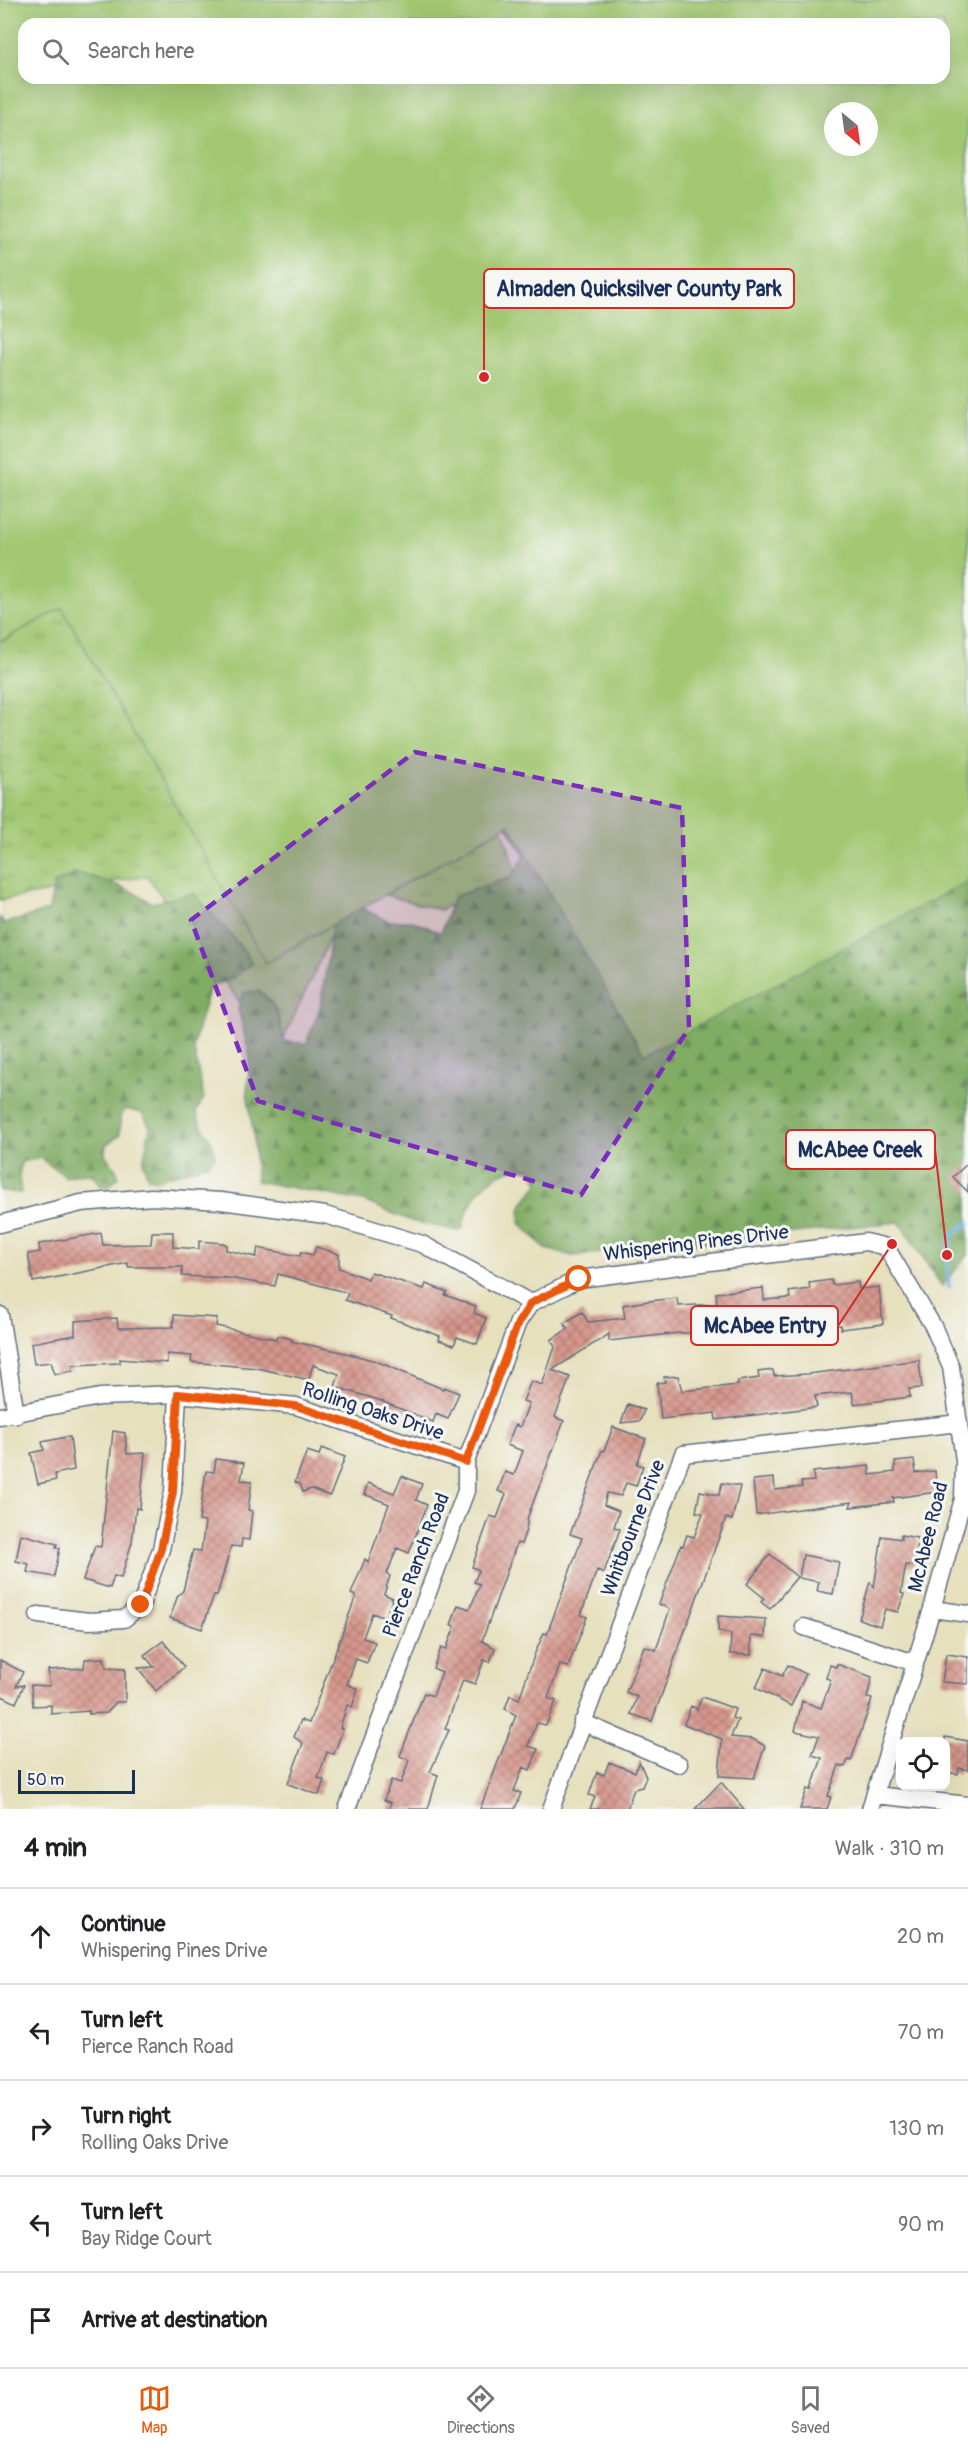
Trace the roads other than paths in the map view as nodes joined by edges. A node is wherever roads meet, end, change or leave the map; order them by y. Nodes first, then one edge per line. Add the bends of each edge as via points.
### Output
1 (0, 1224) edge
2 (886, 1247) joint
3 (531, 1303) junction
4 (0, 1315) edge
5 (178, 1394) junction
6 (8, 1416) edge
7 (959, 1423) junction
8 (466, 1462) junction
9 (932, 1609) junction
10 (38, 1614) dead end
11 (968, 1614) edge
12 (804, 1627) dead end
13 (915, 1663) junction
14 (582, 1722) junction
15 (679, 1764) dead end
16 (872, 1802) edge
17 (968, 1805) edge
18 (347, 1809) edge
19 (551, 1809) edge

1 - 3 street via 81,1203 152,1197 221,1201 325,1215 422,1244
2 - 3 street, Whispering Pines Drive via 866,1242 579,1279
2 - 7 street, McAbee Road via 950,1363
3 - 8 street, Pierce Ranch Road via 518,1323
4 - 6 street
5 - 6 street, Rolling Oaks Drive via 100,1397
5 - 8 street, Rolling Oaks Drive via 296,1406
5 - 10 street via 173,1492 161,1549 141,1605 124,1619 90,1621
7 - 9 street, McAbee Road via 964,1460 963,1499
7 - 14 street, Whitbourne Drive via 683,1454
8 - 18 street, Pierce Ranch Road via 466,1491
9 - 11 street
9 - 13 street, McAbee Road
12 - 13 street
13 - 16 street, McAbee Road
14 - 15 street
14 - 19 street, Whitbourne Drive
16 - 17 street

